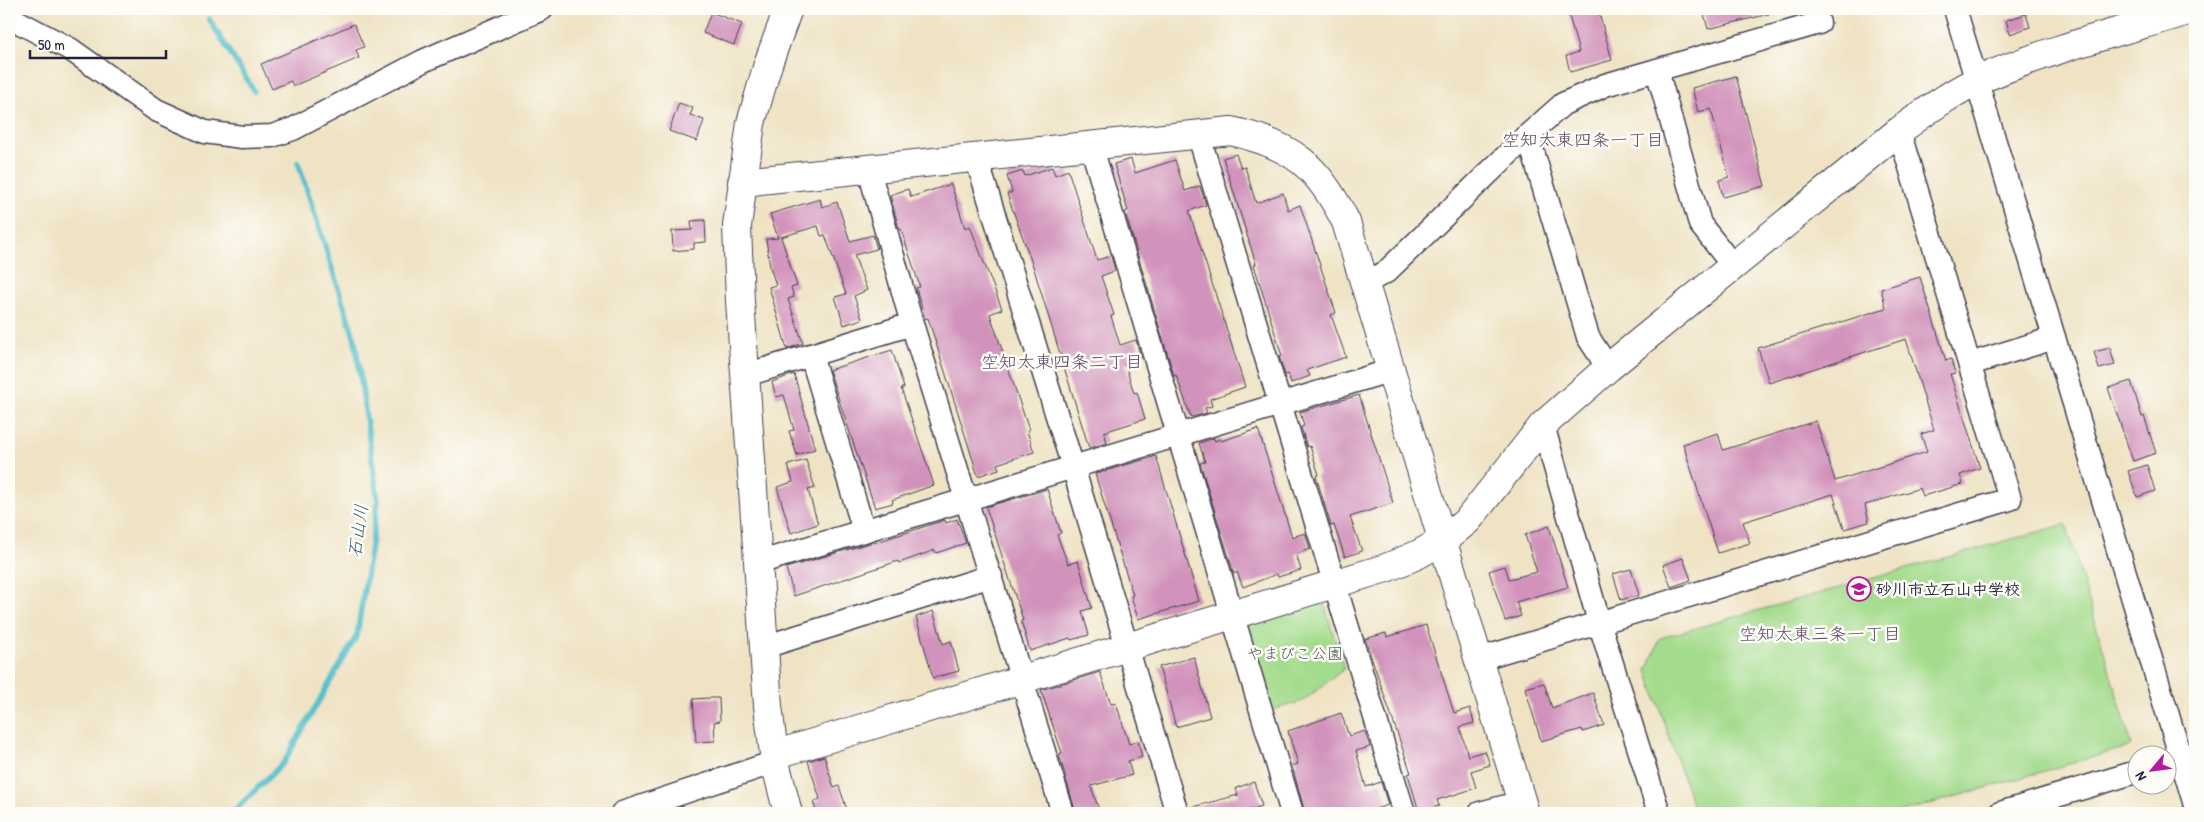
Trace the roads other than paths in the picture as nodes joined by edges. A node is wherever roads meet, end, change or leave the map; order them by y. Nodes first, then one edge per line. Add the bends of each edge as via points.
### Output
1 (542, 9) edge
2 (788, 9) edge
3 (1955, 9) edge
4 (2195, 9) edge
5 (9, 17) edge
6 (1819, 24) dead end
7 (1657, 70) junction
8 (1977, 81) junction
9 (1899, 131) junction
10 (1198, 133) junction
11 (1528, 135) junction
12 (1091, 145) junction
13 (976, 157) junction
14 (869, 170) junction
15 (742, 182) junction
16 (1733, 266) junction
17 (1365, 282) junction
18 (912, 324) junction
19 (2054, 338) junction
20 (811, 354) junction
21 (1970, 364) junction
22 (1608, 368) junction
23 (1392, 370) junction
24 (746, 375) junction
25 (1280, 404) junction
26 (1543, 425) junction
27 (1178, 435) junction
28 (1073, 466) junction
29 (967, 498) junction
30 (864, 530) junction
31 (1444, 540) junction
32 (758, 564) junction
33 (991, 576) junction
34 (1333, 583) junction
35 (1232, 614) junction
36 (1600, 622) junction
37 (1126, 646) junction
38 (764, 647) junction
39 (1479, 659) junction
40 (1022, 678) junction
41 (2169, 744) edge
42 (774, 758) junction
43 (2176, 764) edge
44 (2126, 775) edge
45 (2195, 806) edge
46 (1524, 807) edge
47 (622, 813) edge
48 (788, 813) edge
49 (1063, 813) edge
50 (1177, 813) edge
51 (1292, 813) edge
52 (1404, 813) edge
53 (1480, 813) edge
54 (1659, 813) edge
55 (2000, 813) edge

1 - 5 street via 423,61 293,129 272,136 242,137 205,132 156,110 70,49
2 - 15 street via 751,123
3 - 8 street
4 - 8 street via 2025,61
6 - 7 street
7 - 11 street via 1605,85 1563,104
7 - 16 street via 1700,224
8 - 9 street
8 - 19 street
9 - 16 street
9 - 21 street
10 - 12 street
10 - 17 street via 1231,131 1256,137 1285,149 1309,167 1332,193 1346,222
10 - 25 street
11 - 17 street via 1386,272
11 - 22 street via 1588,337
12 - 13 street
12 - 27 street
13 - 14 street
13 - 28 street
14 - 15 street
14 - 18 street
15 - 24 street via 737,226
16 - 22 street
17 - 23 street
18 - 20 street
18 - 29 street
19 - 21 street
19 - 41 street
20 - 24 street
20 - 30 street
21 - 36 street via 2010,499
22 - 26 street
23 - 25 street
23 - 31 street
24 - 32 street
25 - 27 street
25 - 34 street
26 - 31 street via 1468,520
26 - 36 street
27 - 28 street
27 - 35 street
28 - 29 street
28 - 37 street
29 - 30 street
29 - 33 street
30 - 32 street
31 - 34 street via 1386,568
31 - 39 street
32 - 38 street
33 - 38 street
33 - 40 street
34 - 35 street
34 - 52 street
35 - 37 street
35 - 51 street
36 - 39 street
36 - 54 street
37 - 40 street
37 - 50 street
38 - 42 street
39 - 46 street
40 - 42 street
40 - 49 street
42 - 47 street
42 - 48 street
43 - 45 street
44 - 55 street
46 - 53 street

